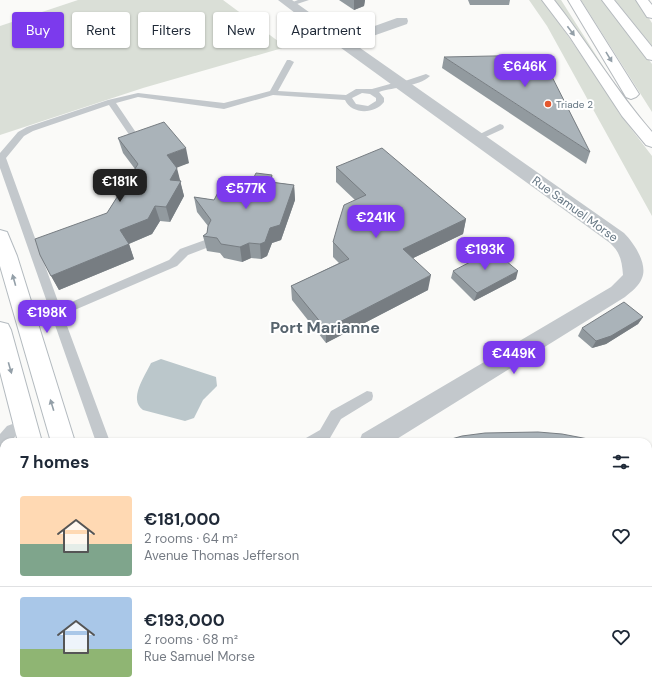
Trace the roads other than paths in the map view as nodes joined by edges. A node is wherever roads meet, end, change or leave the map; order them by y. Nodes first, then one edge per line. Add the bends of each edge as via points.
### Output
1 (548, 0) edge
2 (574, 0) edge
3 (608, 0) edge
4 (642, 0) edge
5 (294, 1) edge
6 (307, 12) edge
7 (652, 14) edge
8 (402, 21) dead end
9 (375, 30) edge
10 (351, 48) edge
11 (652, 56) edge
12 (290, 62) dead end
13 (426, 76) dead end
14 (404, 84) junction
15 (372, 92) junction
16 (273, 93) junction
17 (348, 98) junction
18 (380, 98) junction
19 (111, 102) junction
20 (500, 127) dead end
21 (652, 127) edge
22 (135, 137) edge
23 (476, 138) junction
24 (652, 142) edge
25 (0, 237) edge
26 (205, 244) edge
27 (56, 312) junction
28 (0, 330) edge
29 (367, 396) dead end
30 (17, 432) edge
31 (6, 438) edge
32 (62, 438) edge
33 (102, 438) edge
34 (318, 438) edge
35 (378, 438) edge

1 -> 24 main road via 575,35 627,113
2 -> 21 main road
3 - 11 main road
4 - 7 main road
5 - 6 street, Rue Samuel Morse
8 - 9 street
10 - 14 street, Rue Samuel Morse
12 - 16 lane
13 - 14 lane
14 - 15 lane
14 - 18 lane via 397,92
14 - 23 street, Rue Samuel Morse
15 - 17 lane via 355,92
15 - 18 lane
16 - 17 lane
16 - 19 lane via 229,105 138,95
17 - 18 lane via 350,104 363,108 377,106
19 - 22 lane
19 - 27 lane via 30,129 21,134 1,158
20 - 23 lane
23 - 35 street, Rue Samuel Morse via 622,242 632,258 633,278 618,292
32 -> 25 main road
26 - 27 lane via 184,252 173,263 66,310
27 - 33 lane
28 -> 30 main road
29 - 34 lane via 336,415 325,434
30 - 31 lane

